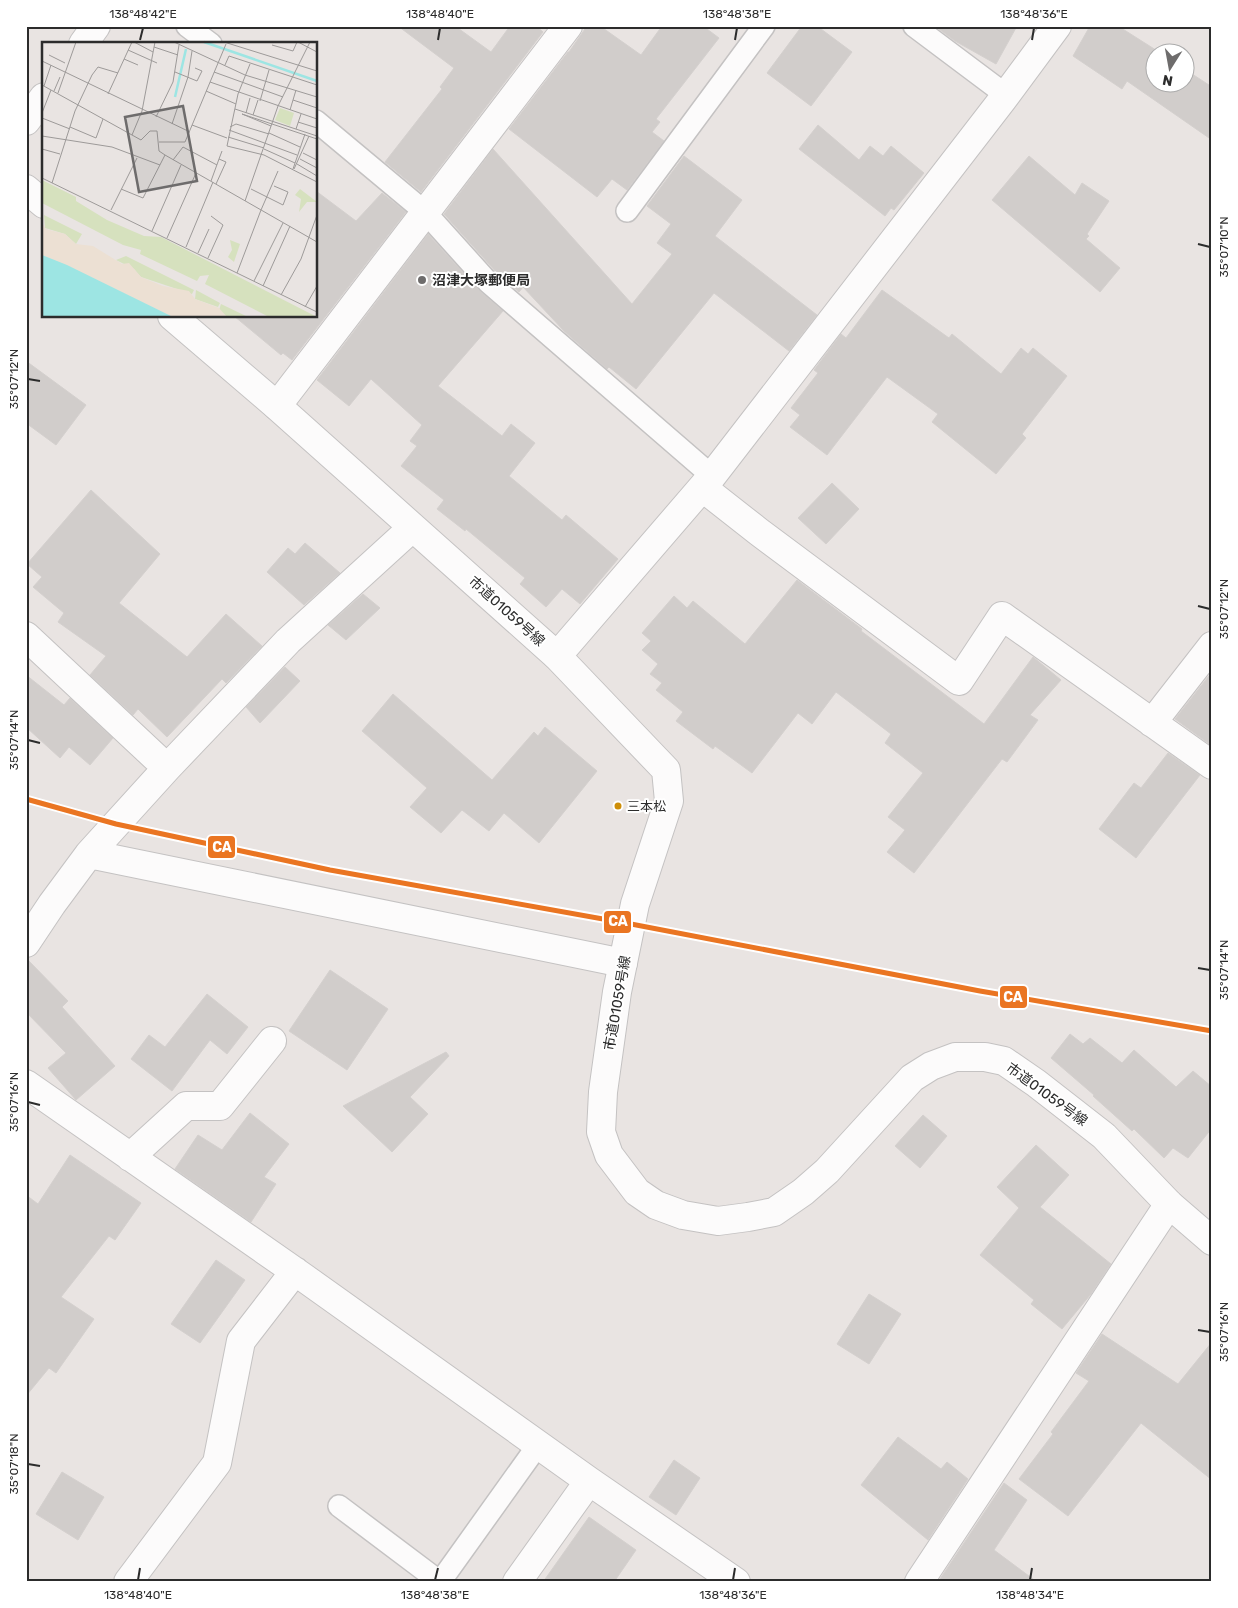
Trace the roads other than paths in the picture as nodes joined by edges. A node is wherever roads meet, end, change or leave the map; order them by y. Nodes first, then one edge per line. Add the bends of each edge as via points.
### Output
1 (96, 26) edge
2 (186, 26) edge
3 (568, 26) edge
4 (764, 26) edge
5 (914, 26) edge
6 (1057, 26) edge
7 (84, 42) edge
8 (208, 42) edge
9 (1006, 95) junction
10 (42, 100) edge
11 (26, 121) edge
12 (318, 123) edge
13 (26, 189) edge
14 (42, 202) edge
15 (627, 211) dead end
16 (424, 212) junction
17 (174, 318) edge
18 (277, 406) junction
19 (708, 482) junction
20 (412, 528) junction
21 (26, 636) edge
22 (1212, 646) edge
23 (558, 656) junction
24 (1152, 723) junction
25 (1212, 765) edge
26 (167, 768) junction
27 (89, 854) junction
28 (26, 944) edge
29 (623, 963) junction
30 (272, 1041) dead end
31 (26, 1084) edge
32 (130, 1157) junction
33 (1169, 1204) junction
34 (1212, 1241) edge
35 (294, 1271) junction
36 (538, 1445) junction
37 (589, 1481) junction
38 (339, 1506) dead end
39 (128, 1582) edge
40 (440, 1582) edge
41 (517, 1582) edge
42 (736, 1582) edge
43 (919, 1582) edge

1 - 7 street
2 - 8 lane
3 - 16 street
4 - 15 lane
5 - 9 lane
6 - 9 street
9 - 19 street
10 - 11 street
12 - 16 lane
13 - 14 street
16 - 18 street
16 - 19 lane via 488,282
17 - 18 street, 市道01059号線
18 - 20 street, 市道01059号線
19 - 23 street
19 - 24 street via 759,532 959,681 1002,616
20 - 23 street, 市道01059号線
20 - 26 street via 288,641
21 - 26 street
22 - 24 street
23 - 29 street, 市道01059号線 via 666,770 670,801 636,904
24 - 25 street
26 - 27 street
27 - 28 street
27 - 29 street
29 - 33 street, 市道01059号線 via 608,1055 601,1132 609,1155 620,1171 637,1192 656,1205 683,1215 718,1221 774,1212 827,1171 912,1078 955,1057 985,1057 1004,1062 1036,1083 1104,1136
30 - 32 street via 220,1106 186,1106
31 - 32 street
32 - 35 street
33 - 34 street, 市道01059号線
33 - 43 street
35 - 36 street
35 - 39 street via 241,1341 217,1463
36 - 37 street
36 - 40 lane
37 - 41 street
37 - 42 street
38 - 40 lane

